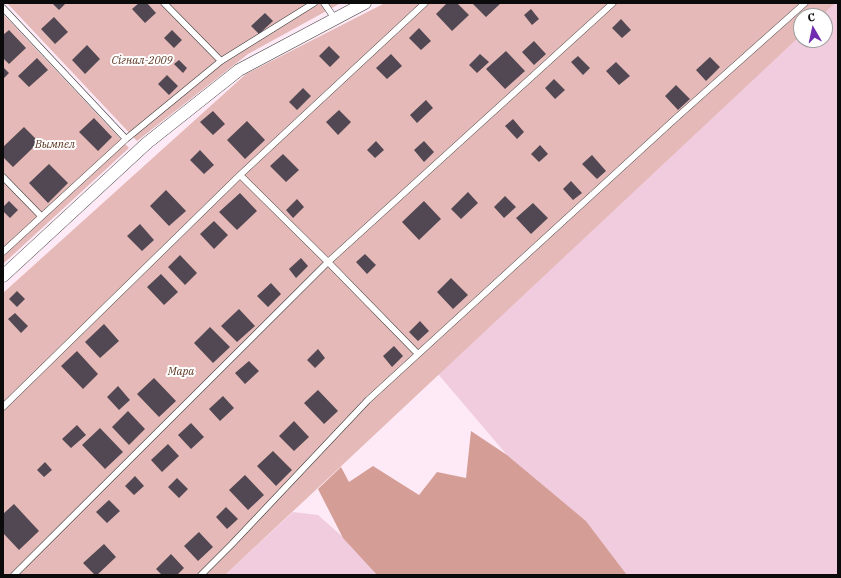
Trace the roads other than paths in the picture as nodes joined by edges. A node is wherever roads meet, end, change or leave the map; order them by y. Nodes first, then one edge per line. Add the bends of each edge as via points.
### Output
1 (164, 3) edge
2 (314, 3) edge
3 (324, 3) edge
4 (365, 3) edge
5 (425, 3) edge
6 (612, 3) edge
7 (805, 3) edge
8 (3, 8) edge
9 (335, 19) junction
10 (221, 61) junction
11 (126, 139) junction
12 (240, 175) junction
13 (3, 177) edge
14 (41, 216) junction
15 (3, 252) edge
16 (328, 262) junction
17 (3, 276) edge
18 (418, 354) junction
19 (3, 407) edge
20 (14, 575) edge
21 (202, 575) edge

1 - 10 lane
2 - 10 lane
3 - 9 lane
4 - 9 street
5 - 12 lane
6 - 16 lane
7 - 18 lane
8 - 11 lane
9 - 17 street via 239,70 147,143
10 - 11 lane
11 - 14 lane
12 - 16 lane
12 - 19 lane
13 - 14 lane
14 - 15 lane
16 - 18 lane
16 - 20 lane
18 - 21 lane via 368,400

